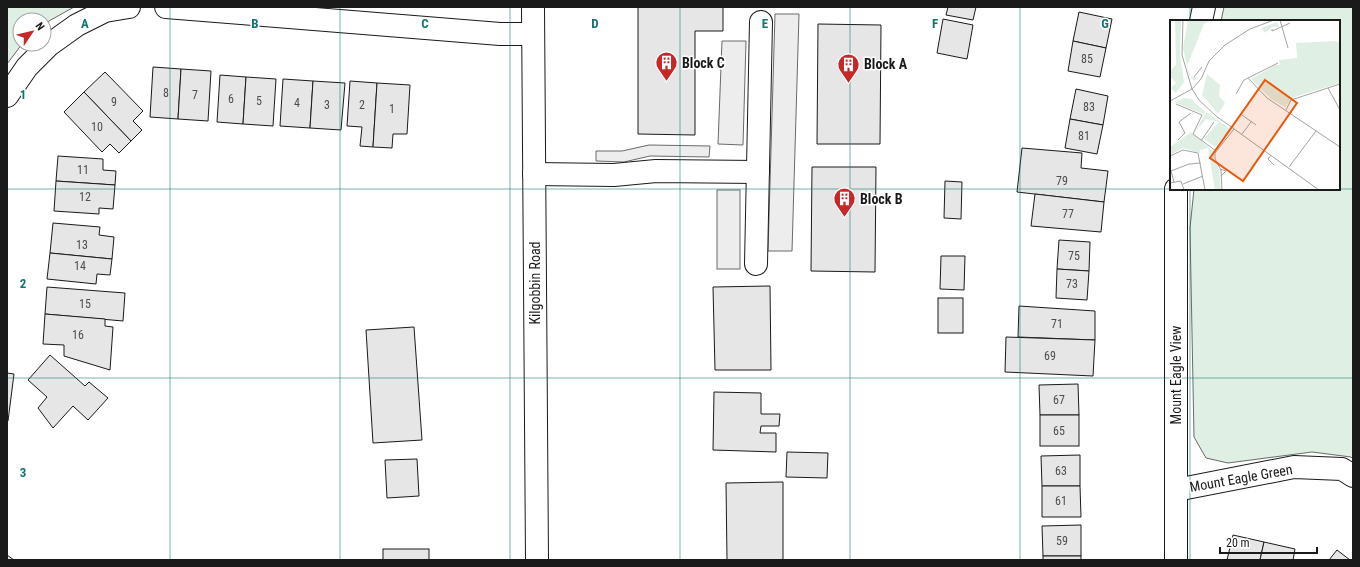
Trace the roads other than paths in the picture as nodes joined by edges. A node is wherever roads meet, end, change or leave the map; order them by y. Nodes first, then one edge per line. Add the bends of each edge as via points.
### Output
1 (125, 7) edge
2 (129, 7) edge
3 (166, 7) edge
4 (533, 7) edge
5 (1204, 7) edge
6 (1201, 20) edge
7 (761, 22) dead end
8 (532, 34) junction
9 (7, 96) edge
10 (758, 172) junction
11 (534, 174) junction
12 (1176, 190) edge
13 (756, 264) dead end
14 (1353, 476) edge
15 (1176, 490) junction
16 (537, 560) edge
17 (1176, 560) edge

1 - 2 street
1 - 9 street via 105,11 77,25 49,45 27,67
3 - 8 street via 500,34
4 - 8 street, Kilgobbin Road
5 - 6 street
7 - 10 street
8 - 11 street, Kilgobbin Road
10 - 11 street via 656,170 614,175
10 - 13 street
11 - 16 street, Kilgobbin Road
12 - 15 street, Mount Eagle View
14 - 15 street, Mount Eagle Green via 1342,469 1294,467
15 - 17 street, Mount Eagle View

